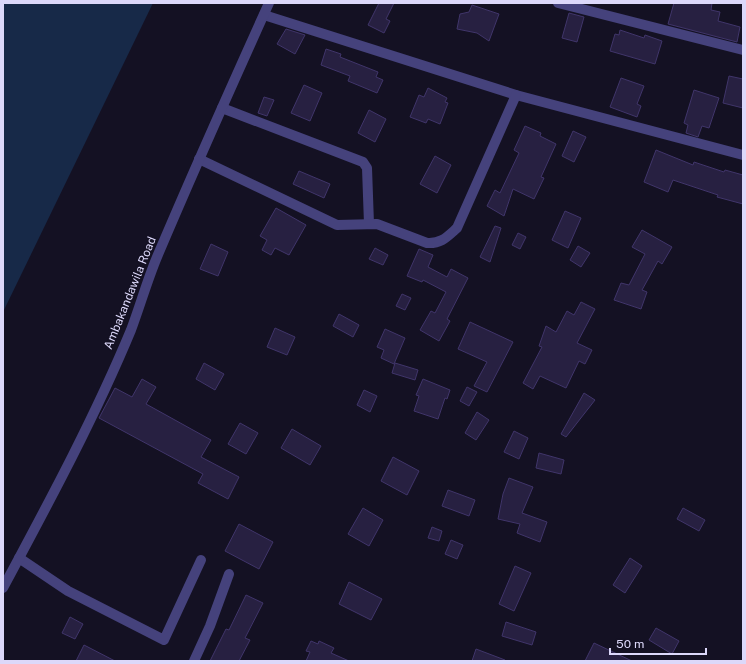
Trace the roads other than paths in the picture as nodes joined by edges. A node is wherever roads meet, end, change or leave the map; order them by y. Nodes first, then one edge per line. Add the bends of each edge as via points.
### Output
1 (269, 3) edge
2 (558, 3) edge
3 (264, 15) junction
4 (743, 50) edge
5 (516, 95) junction
6 (222, 108) junction
7 (743, 154) edge
8 (199, 159) junction
9 (369, 224) junction
10 (19, 558) junction
11 (201, 560) dead end
12 (229, 574) dead end
13 (3, 588) edge
14 (194, 661) edge

1 - 3 street, Ambakandawila Road
2 - 4 street
3 - 5 street
3 - 6 street, Ambakandawila Road
5 - 7 street
5 - 9 street via 456,228 445,240 436,244 427,243 377,224
6 - 8 street, Ambakandawila Road
6 - 9 street via 363,162 368,168
8 - 9 street via 337,225
8 - 10 street, Ambakandawila Road via 156,259 131,329 100,398 57,488
10 - 11 street via 68,591 164,640
10 - 13 street, Ambakandawila Road
12 - 14 street

